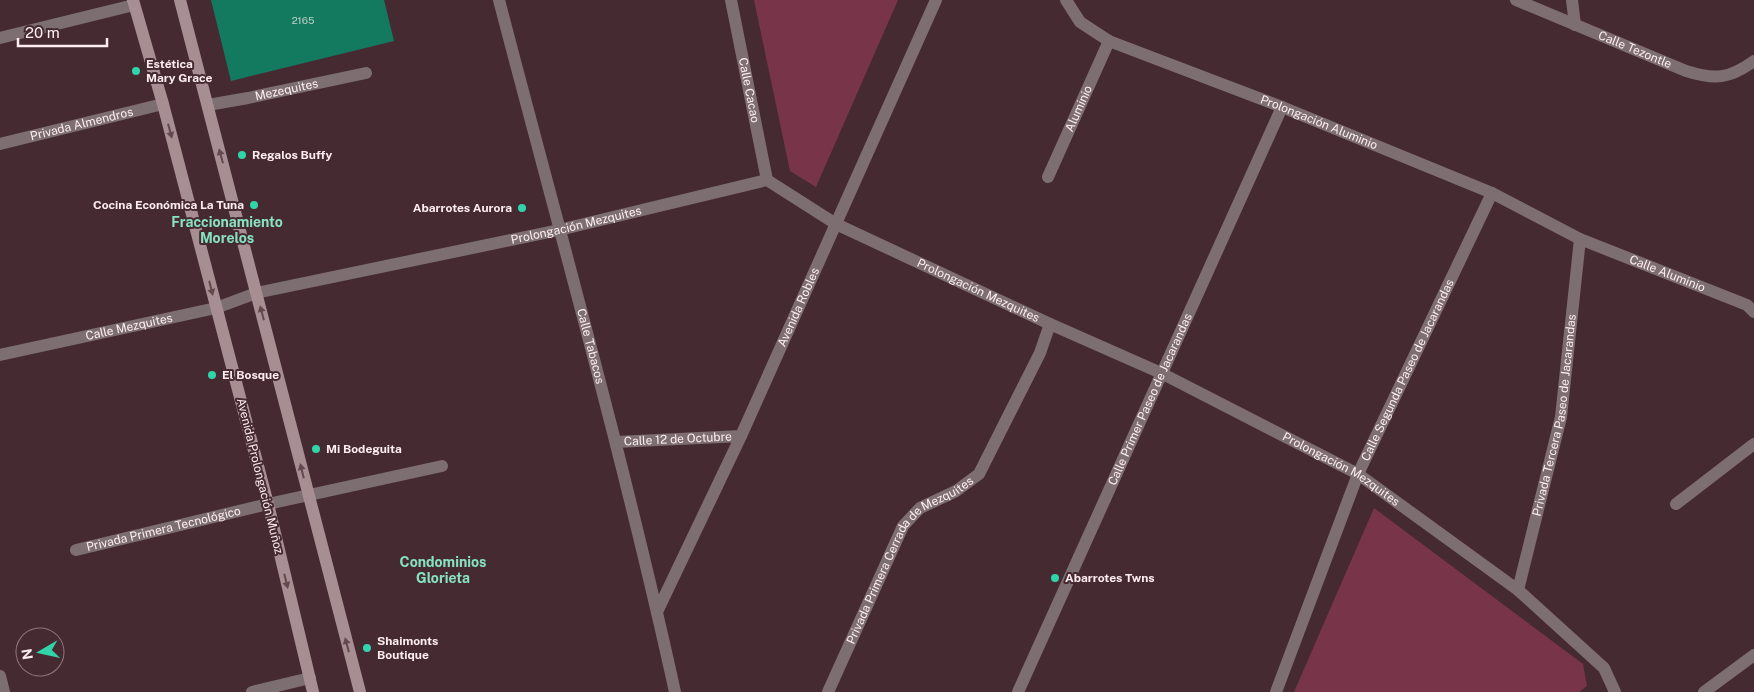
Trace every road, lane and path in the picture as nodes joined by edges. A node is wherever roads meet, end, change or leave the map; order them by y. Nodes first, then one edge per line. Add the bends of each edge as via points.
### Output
1 (180, 0) edge
2 (499, 0) edge
3 (731, 0) edge
4 (936, 0) edge
5 (1066, 0) edge
6 (1516, 0) edge
7 (1572, 0) edge
8 (134, 2) edge
9 (1575, 24) junction
10 (0, 38) edge
11 (1108, 41) junction
12 (1754, 61) edge
13 (366, 73) dead end
14 (163, 104) junction
15 (208, 105) junction
16 (1282, 107) junction
17 (0, 144) edge
18 (1048, 177) dead end
19 (767, 180) junction
20 (1492, 193) junction
21 (836, 224) junction
22 (559, 230) junction
23 (1580, 239) junction
24 (256, 293) junction
25 (1752, 305) edge
26 (216, 308) junction
27 (1050, 324) junction
28 (0, 355) edge
29 (1161, 373) junction
30 (741, 436) junction
31 (616, 442) junction
32 (1754, 444) edge
33 (442, 466) dead end
34 (1358, 474) junction
35 (309, 496) junction
36 (268, 504) junction
37 (1676, 504) dead end
38 (76, 550) dead end
39 (1518, 590) junction
40 (657, 612) junction
41 (1754, 655) edge
42 (0, 676) edge
43 (310, 678) junction
44 (4, 692) edge
45 (252, 692) edge
46 (313, 692) edge
47 (360, 692) edge
48 (675, 692) edge
49 (828, 692) edge
50 (1018, 692) edge
51 (1276, 692) edge
52 (1615, 692) edge
53 (1704, 692) edge

1 - 15 street
2 - 22 street, Calle Tabacos
3 - 19 street, Calle Cacao
4 - 21 street, Avenida Robles
5 - 11 street, Prolongación Aluminio via 1080,22
6 - 9 street, Calle Tezontle
7 - 9 street
8 - 10 street
8 - 14 street, Avenida Prolongación Muñoz
9 - 12 street, Calle Tezontle via 1706,77 1739,71
11 - 16 street, Prolongación Aluminio
11 - 18 street, Aluminio
13 - 15 street, Mezequites
14 - 17 street, Privada Almendros
14 -> 26 street, Avenida Prolongación Muñoz
24 -> 15 street
16 - 20 street, Prolongación Aluminio
16 - 29 street, Calle Primer Paseo de Jacarandas
19 - 21 street, Prolongación Mezquites
19 - 22 street, Prolongación Mezquites
20 - 23 street, Prolongación Aluminio
20 - 34 street, Calle Segunda Paseo de Jacarandas
21 - 27 street, Prolongación Mezquites
21 - 30 street, Avenida Robles
22 - 24 street, Prolongación Mezquites
22 - 31 street, Calle Tabacos
23 - 25 street, Calle Aluminio
23 - 39 street, Privada Tercera Paseo de Jacarandas via 1561,417
24 - 26 street, Calle Mezquites
35 -> 24 street
26 - 28 street, Calle Mezquites
26 - 36 street, Avenida Prolongación Muñoz
27 - 29 street, Prolongación Mezquites
27 - 49 street, Privada Primera Cerrada de Mezquites via 1040,353 979,474 956,491 920,508 903,526
29 - 34 street, Prolongación Mezquites
29 - 50 street, Calle Primer Paseo de Jacarandas
30 - 31 street, Calle 12 de Octubre
30 - 40 street, Avenida Robles
31 - 40 street, Calle Tabacos
32 - 37 street
33 - 35 street, Privada Primera Tecnológico
34 - 39 street, Prolongación Mezquites
34 - 51 street, Calle Segunda Paseo de Jacarandas
35 - 36 street, Privada Primera Tecnológico
47 -> 35 street
36 - 38 street, Privada Primera Tecnológico
36 -> 43 street, Avenida Prolongación Muñoz
39 - 52 street, Prolongación Mezquites via 1604,668
40 - 48 street, Calle Tabacos
41 - 53 street
42 - 44 street
43 - 45 street
43 - 46 street, Avenida Prolongación Muñoz

